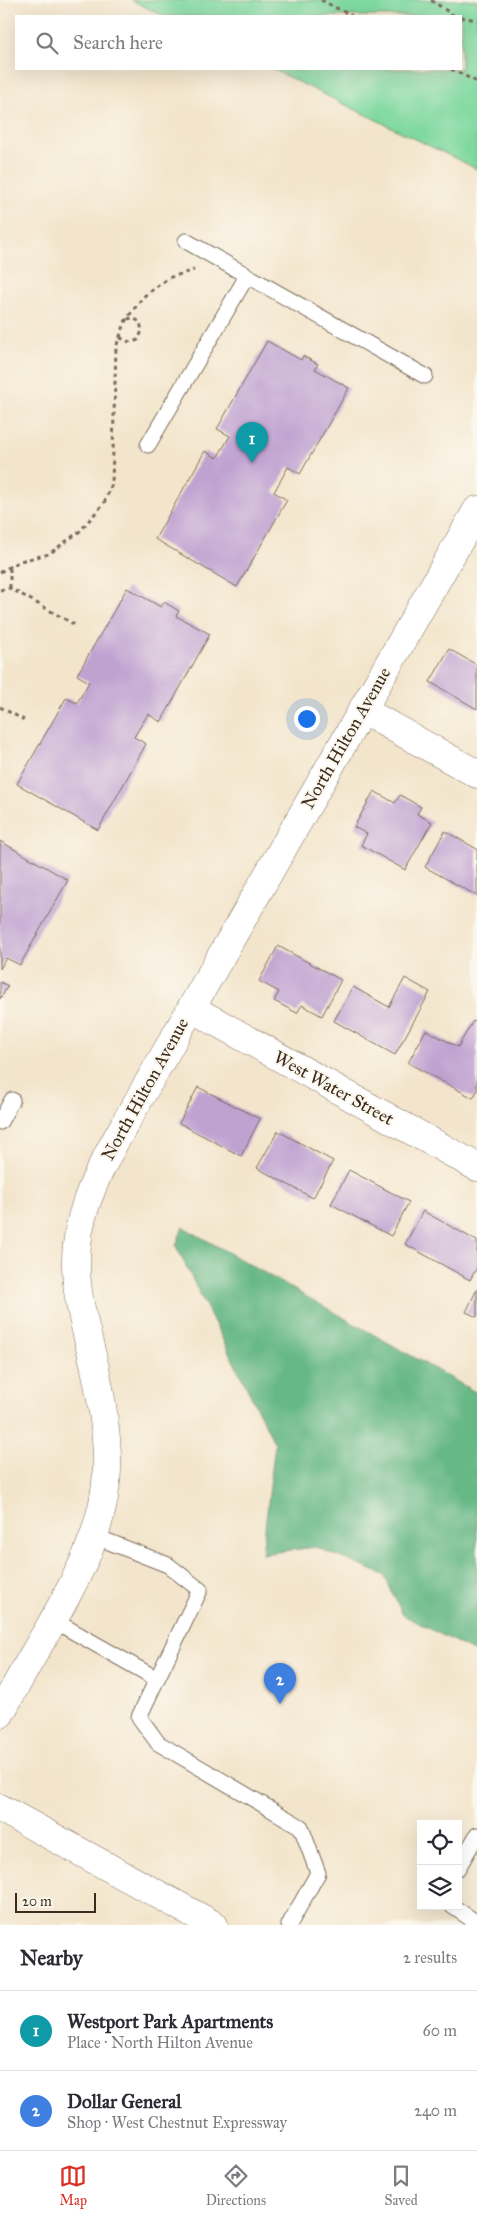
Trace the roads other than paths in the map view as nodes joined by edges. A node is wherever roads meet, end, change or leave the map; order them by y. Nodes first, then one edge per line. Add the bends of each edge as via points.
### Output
1 (186, 241) dead end
2 (247, 276) junction
3 (424, 376) dead end
4 (148, 445) dead end
5 (477, 510) edge
6 (362, 710) junction
7 (477, 774) edge
8 (191, 1008) junction
9 (12, 1100) dead end
10 (0, 1122) edge
11 (477, 1167) edge
12 (94, 1536) junction
13 (53, 1620) junction
14 (157, 1679) junction
15 (0, 1714) edge
16 (0, 1808) edge
17 (477, 1834) edge
18 (460, 1865) edge
19 (458, 1910) edge
20 (477, 1923) edge
21 (214, 1925) edge
22 (289, 1925) edge

1 - 2 lane
2 - 3 lane
2 - 4 lane
5 - 6 street, North Hilton Avenue
6 - 7 street
6 - 8 street, North Hilton Avenue
8 - 11 street, West Water Street
8 - 12 street, North Hilton Avenue via 114,1144 93,1186 80,1226 76,1279 102,1401 106,1437 107,1470
9 - 10 lane
12 - 13 street, North Hilton Avenue via 83,1565
12 - 14 lane via 168,1565 200,1590
13 - 14 lane
13 - 15 street, North Hilton Avenue
14 - 22 lane via 139,1717 158,1743 302,1827 318,1874
16 - 21 street
17 - 18 lane
19 - 20 lane

